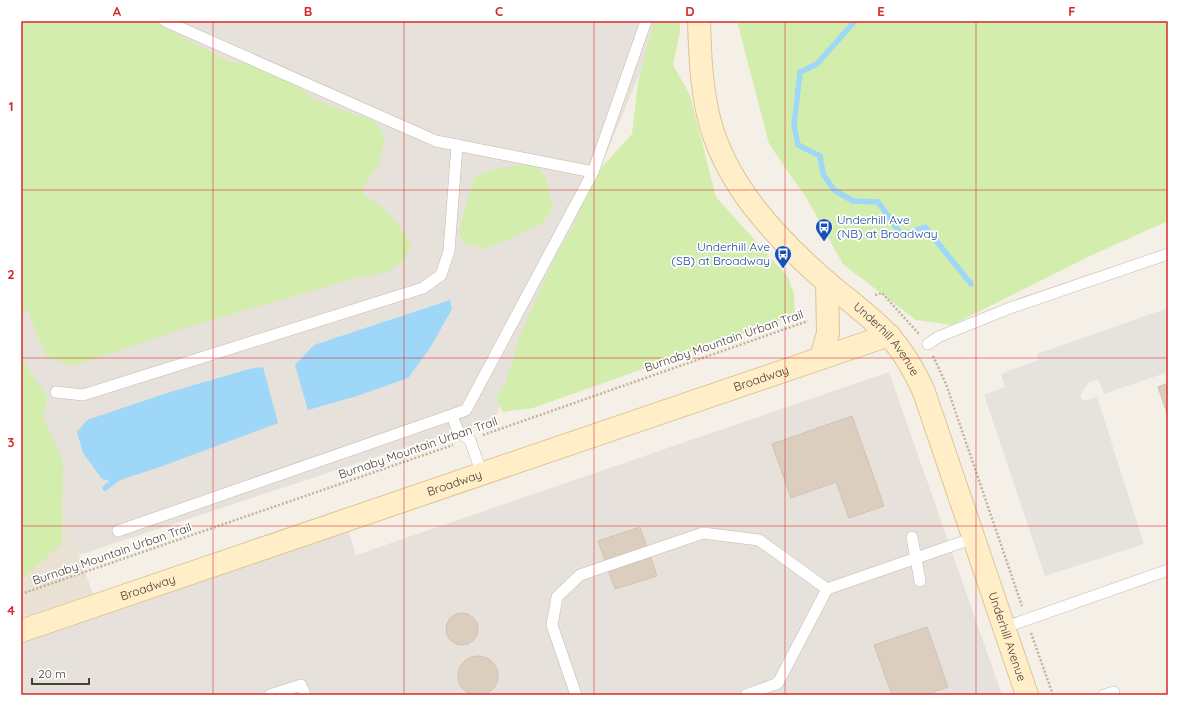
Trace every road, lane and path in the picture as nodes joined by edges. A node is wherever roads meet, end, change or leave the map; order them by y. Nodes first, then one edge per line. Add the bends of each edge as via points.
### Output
1 (165, 21) edge
2 (646, 21) edge
3 (699, 21) edge
4 (457, 145) junction
5 (593, 172) junction
6 (1168, 254) edge
7 (827, 282) junction
8 (813, 319) dead end
9 (889, 335) junction
10 (928, 344) dead end
11 (822, 358) junction
12 (56, 392) dead end
13 (452, 416) junction
14 (470, 440) junction
15 (482, 474) junction
16 (118, 531) dead end
17 (912, 537) dead end
18 (974, 538) junction
19 (916, 558) junction
20 (1168, 570) edge
21 (920, 581) dead end
22 (828, 589) junction
23 (21, 594) edge
24 (1003, 628) junction
25 (21, 631) edge
26 (270, 695) edge
27 (305, 695) edge
28 (576, 695) edge
29 (746, 695) edge
30 (1027, 695) edge

1 - 4 lane via 436,141
2 - 5 lane
3 - 7 street, Underhill Avenue via 701,79 708,116 724,161 745,194 776,232
4 - 5 lane
4 - 12 lane via 449,251 441,275 423,288 83,395
5 - 13 lane via 466,410
6 - 10 lane via 1010,308 938,337
7 - 9 street, Underhill Avenue
7 - 11 street via 828,333
8 - 14 path, Burnaby Mountain Urban Trail
9 - 11 street, Broadway
9 - 18 street, Underhill Avenue via 921,385
11 - 15 street, Broadway
13 - 14 lane via 458,431
13 - 16 lane
14 - 15 lane
14 - 23 path, Burnaby Mountain Urban Trail
15 - 25 street, Broadway
17 - 19 lane
18 - 19 lane
18 - 24 street, Underhill Avenue
19 - 21 lane
19 - 22 lane
20 - 24 lane
22 - 28 lane via 759,540 703,533 580,575 556,597 552,625
22 - 29 lane via 778,684
24 - 30 street, Underhill Avenue
26 - 27 lane via 301,685

